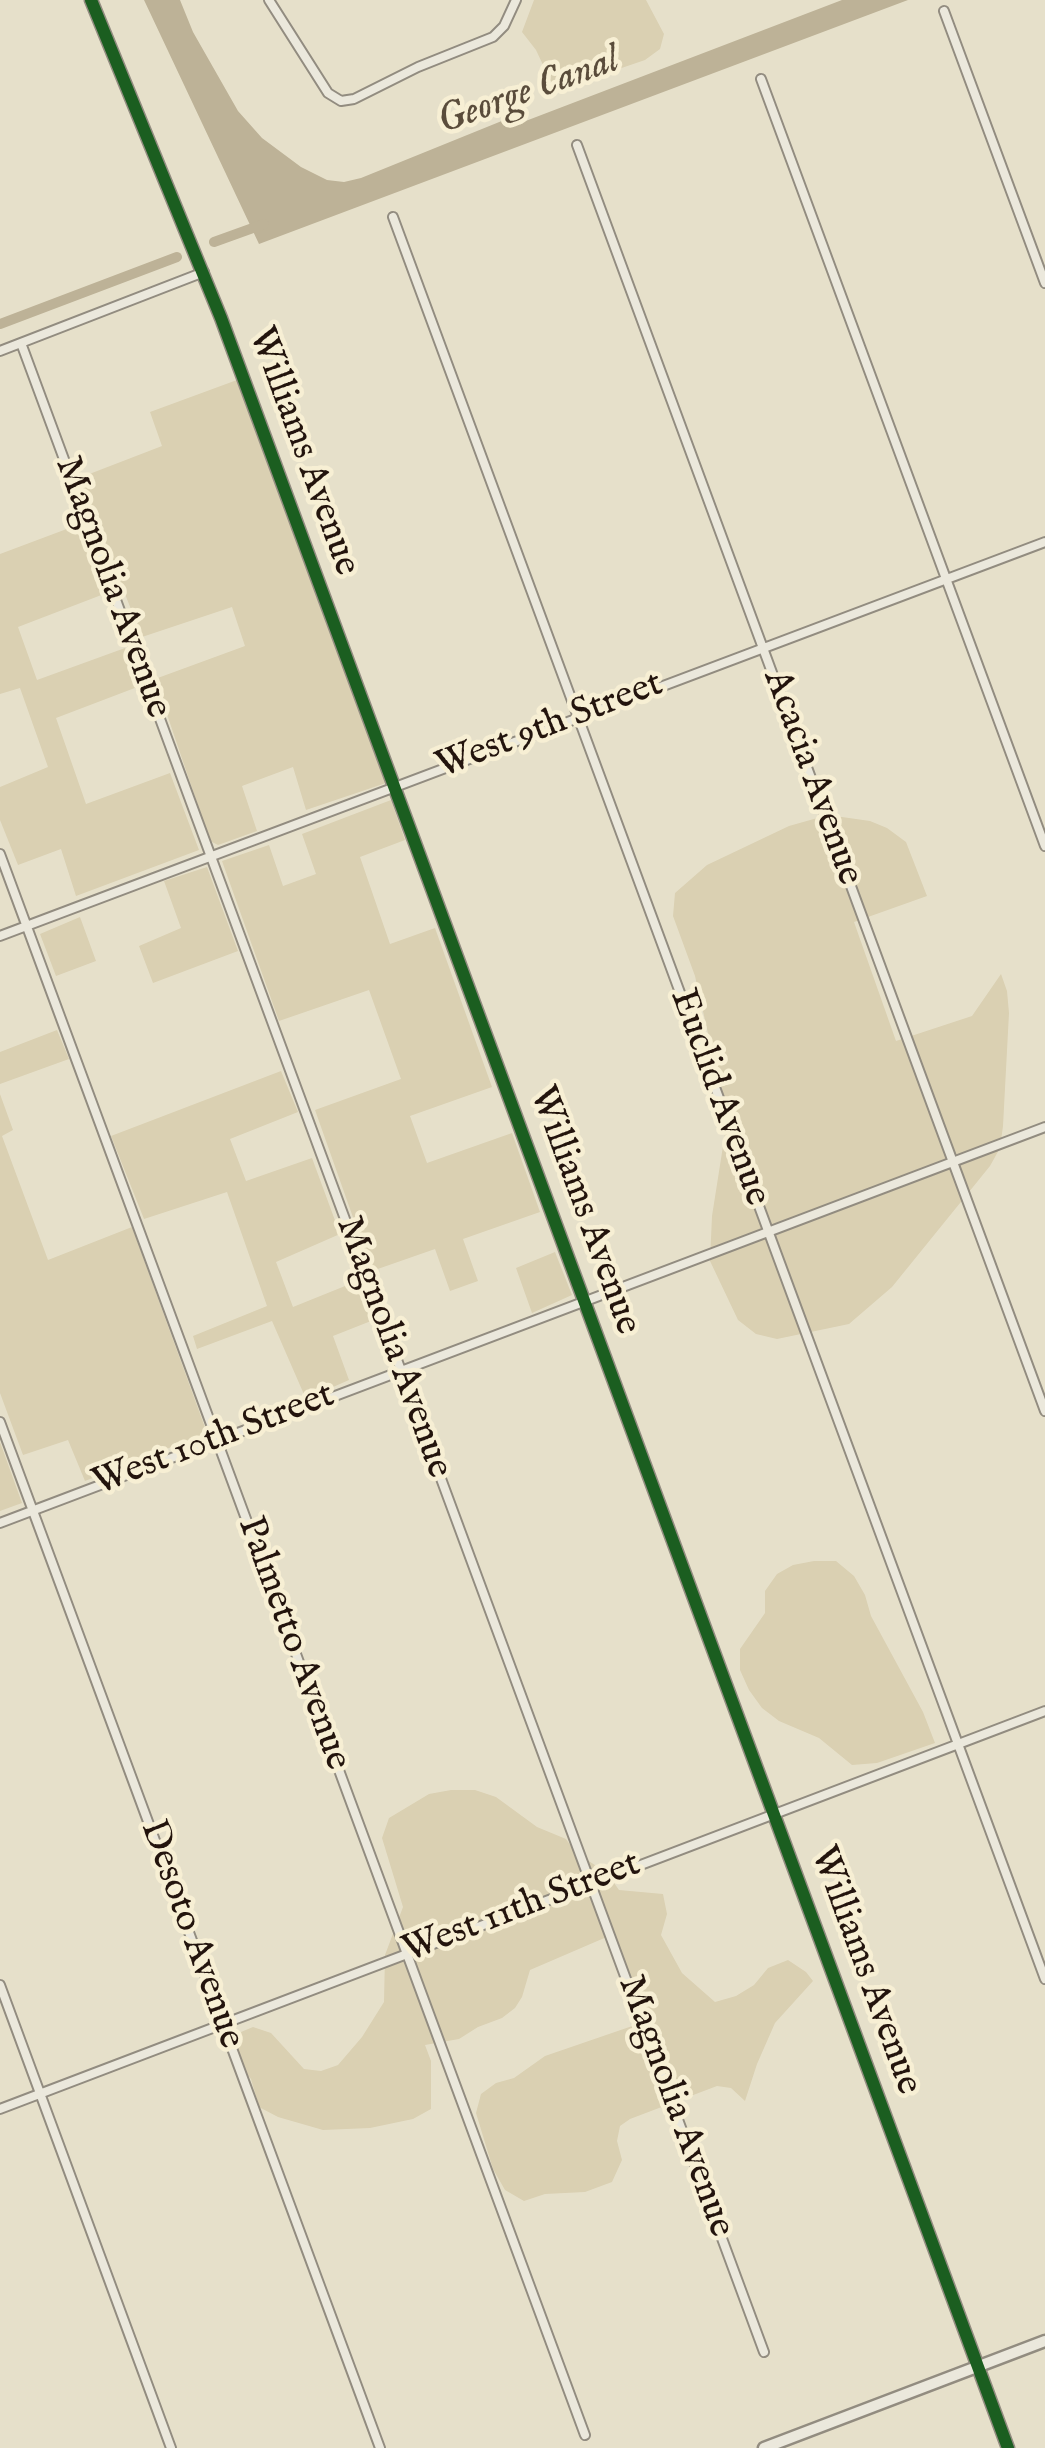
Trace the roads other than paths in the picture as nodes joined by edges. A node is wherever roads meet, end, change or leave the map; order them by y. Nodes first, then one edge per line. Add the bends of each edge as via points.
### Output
1 (91, 0) edge
2 (269, 0) edge
3 (516, 0) edge
4 (944, 11) dead end
5 (761, 79) dead end
6 (577, 145) dead end
7 (393, 217) dead end
8 (204, 272) junction
9 (1045, 283) edge
10 (21, 343) junction
11 (0, 351) edge
12 (1045, 542) edge
13 (946, 579) junction
14 (763, 648) junction
15 (578, 717) junction
16 (393, 786) junction
17 (1045, 846) edge
18 (0, 854) edge
19 (211, 856) junction
20 (27, 926) junction
21 (0, 936) edge
22 (1045, 1126) edge
23 (953, 1161) junction
24 (767, 1230) junction
25 (584, 1300) junction
26 (400, 1370) junction
27 (1045, 1411) edge
28 (0, 1422) edge
29 (217, 1440) junction
30 (33, 1510) junction
31 (0, 1523) edge
32 (1045, 1711) edge
33 (958, 1744) junction
34 (774, 1813) junction
35 (590, 1883) junction
36 (407, 1954) junction
37 (1045, 1978) edge
38 (0, 1985) edge
39 (223, 2024) junction
40 (40, 2093) junction
41 (0, 2108) edge
42 (1045, 2341) edge
43 (764, 2352) dead end
44 (978, 2366) junction
45 (585, 2434) dead end
46 (171, 2448) edge
47 (380, 2448) edge
48 (764, 2448) edge
49 (1008, 2448) edge

1 - 8 street, Williams Avenue
2 - 3 street via 328,93 340,101 494,37
4 - 9 street
5 - 13 street
6 - 14 street, Acacia Avenue
7 - 15 street, Euclid Avenue
8 - 10 street
8 - 16 street, Williams Avenue
10 - 11 street
10 - 19 street, Magnolia Avenue
12 - 13 street, West 9th Street
13 - 14 street, West 9th Street
13 - 17 street
14 - 15 street, West 9th Street
14 - 23 street, Acacia Avenue
15 - 16 street, West 9th Street
15 - 24 street, Euclid Avenue
16 - 19 street, West 9th Street
16 - 25 street, Williams Avenue
18 - 20 street, Palmetto Avenue
19 - 20 street, West 9th Street
19 - 26 street, Magnolia Avenue
20 - 21 street, West 9th Street
20 - 29 street, Palmetto Avenue
22 - 23 street, West 10th Street
23 - 24 street, West 10th Street
23 - 27 street, Acacia Avenue
24 - 25 street, West 10th Street
24 - 33 street, Euclid Avenue
25 - 26 street, West 10th Street
25 - 34 street, Williams Avenue
26 - 29 street, West 10th Street
26 - 35 street, Magnolia Avenue
28 - 30 street, Desoto Avenue
29 - 30 street, West 10th Street
29 - 36 street, Palmetto Avenue
30 - 31 street, West 10th Street
30 - 39 street, Desoto Avenue
32 - 33 street, West 11th Street
33 - 34 street, West 11th Street
33 - 37 street, Euclid Avenue
34 - 35 street, West 11th Street
34 - 44 street, Williams Avenue
35 - 36 street, West 11th Street
35 - 43 street, Magnolia Avenue
36 - 39 street, West 11th Street
36 - 45 street, Palmetto Avenue
38 - 40 street
39 - 40 street, West 11th Street
39 - 47 street, Desoto Avenue
40 - 41 street, West 11th Street
40 - 46 street
42 - 44 street
44 - 48 street
44 - 49 street, Williams Avenue

